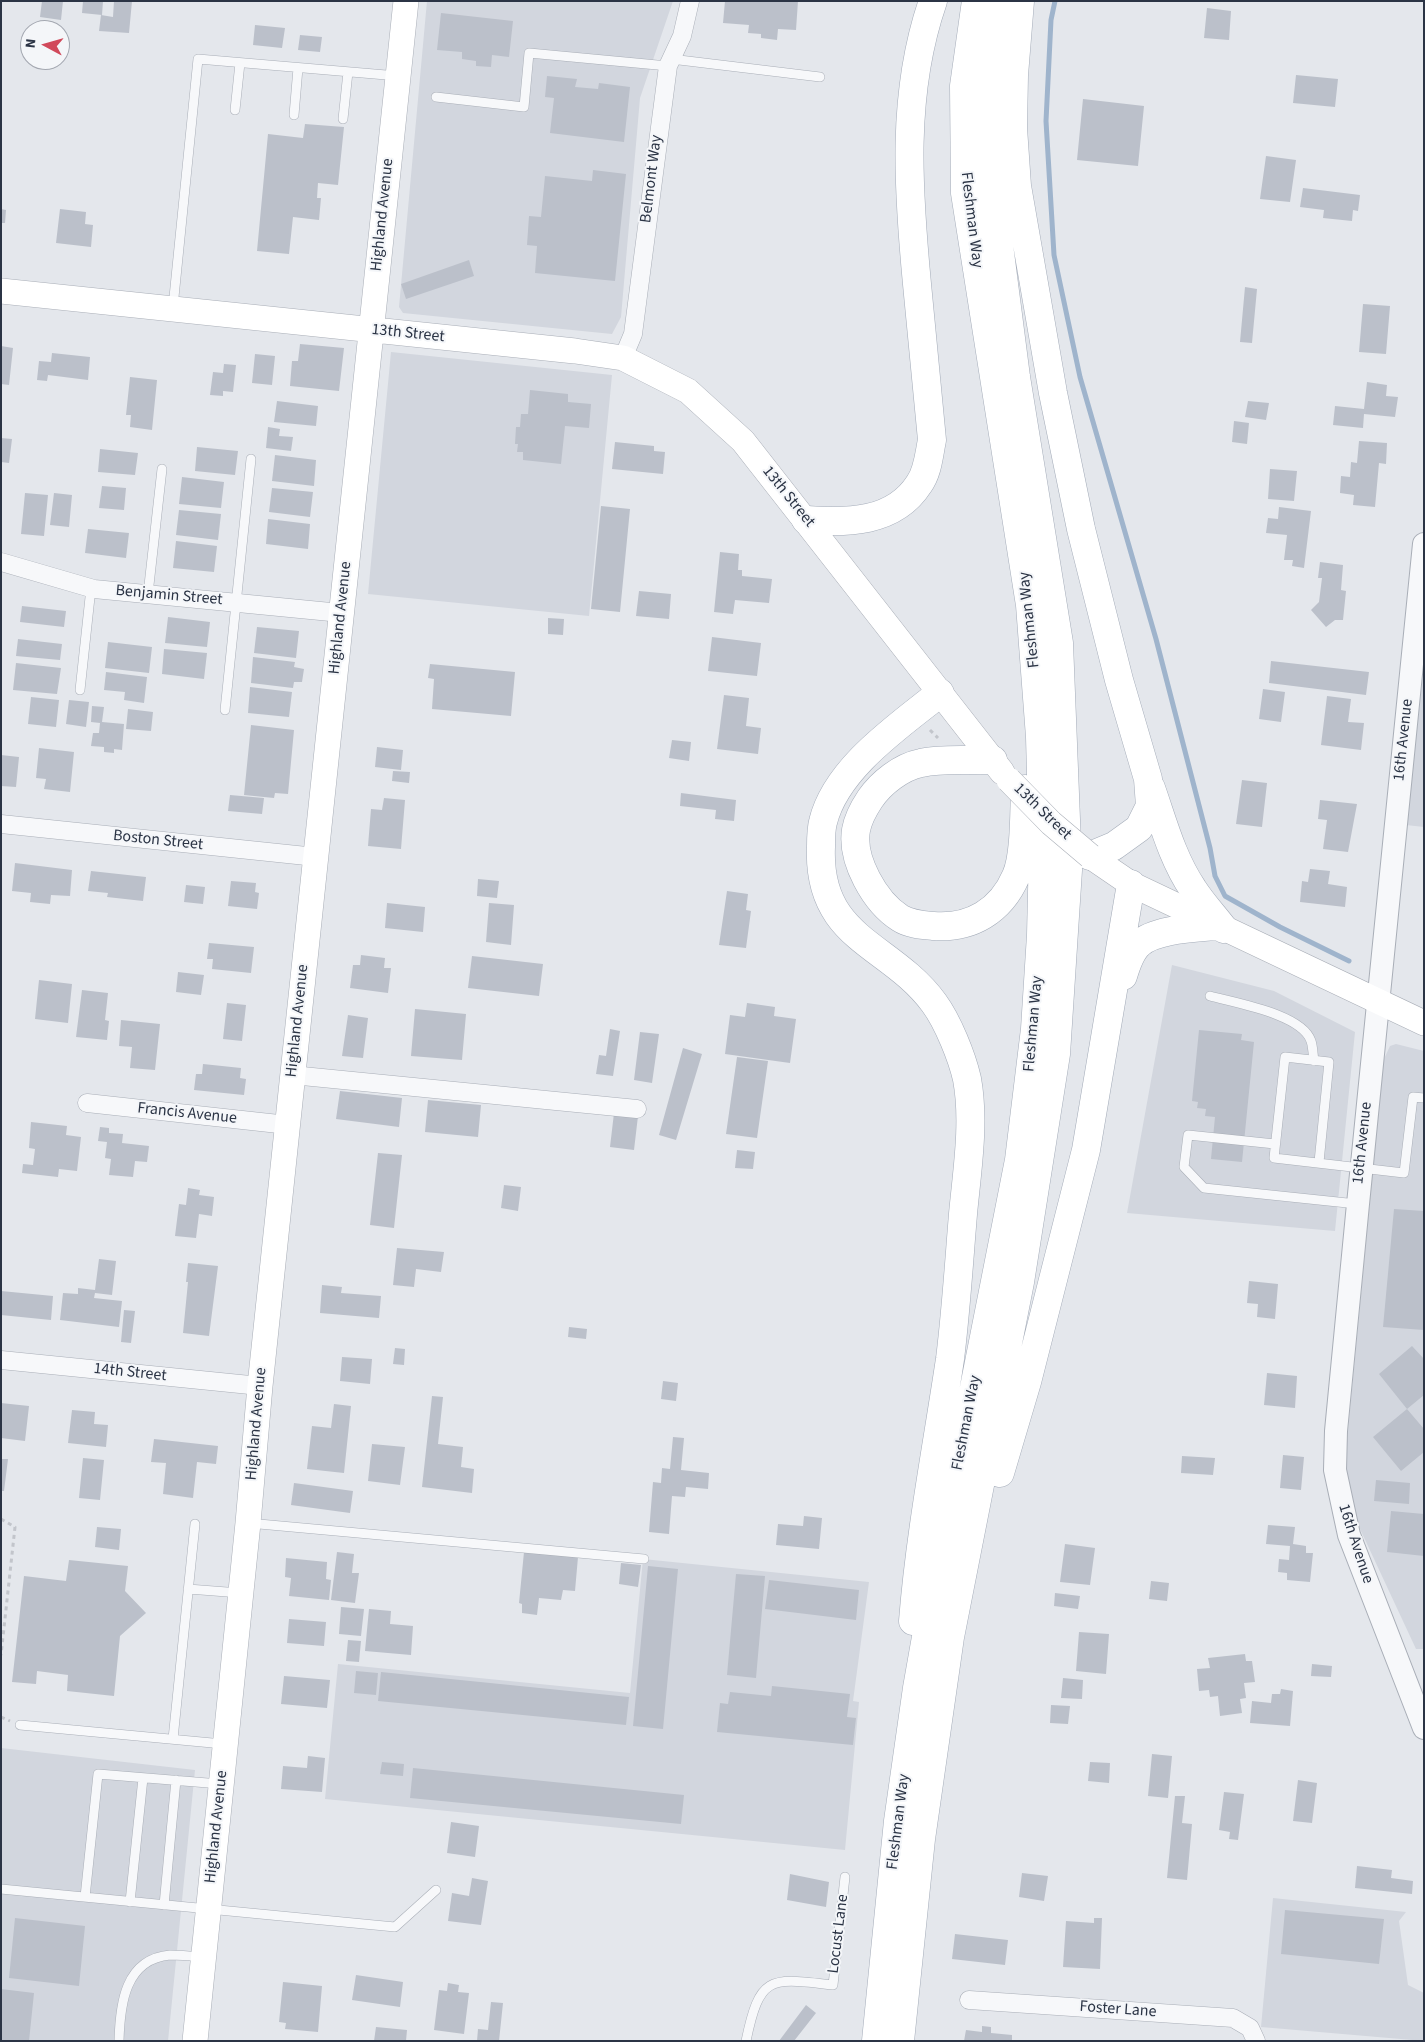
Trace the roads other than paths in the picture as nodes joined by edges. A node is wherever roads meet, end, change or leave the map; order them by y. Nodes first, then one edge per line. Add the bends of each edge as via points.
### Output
1 (406, 1) edge
2 (690, 1) edge
3 (933, 1) edge
4 (976, 1) edge
5 (1000, 1) edge
6 (1020, 1) edge
7 (669, 62) junction
8 (240, 63) junction
9 (298, 68) junction
10 (348, 72) junction
11 (398, 76) junction
12 (820, 77) dead end
13 (436, 97) dead end
14 (235, 110) dead end
15 (294, 115) dead end
16 (344, 119) dead end
17 (1, 291) edge
18 (173, 309) junction
19 (371, 330) junction
20 (623, 358) junction
21 (251, 459) dead end
22 (162, 469) dead end
23 (806, 520) junction
24 (1424, 544) edge
25 (1, 562) edge
26 (90, 588) junction
27 (148, 594) junction
28 (236, 602) junction
29 (1030, 605) junction
30 (341, 613) junction
31 (80, 690) dead end
32 (940, 693) junction
33 (225, 710) dead end
34 (1001, 770) junction
35 (1148, 778) junction
36 (1, 824) edge
37 (1090, 856) junction
38 (316, 857) junction
39 (1130, 884) junction
40 (1220, 928) junction
41 (1210, 996) dead end
42 (1377, 1002) junction
43 (1424, 1023) edge
44 (1104, 1042) junction
45 (1314, 1061) junction
46 (292, 1075) junction
47 (1424, 1098) edge
48 (87, 1103) dead end
49 (637, 1109) dead end
50 (288, 1125) junction
51 (1275, 1144) junction
52 (1319, 1162) junction
53 (1361, 1166) junction
54 (1358, 1204) junction
55 (1, 1360) edge
56 (260, 1386) junction
57 (248, 1523) junction
58 (195, 1524) dead end
59 (644, 1559) dead end
60 (188, 1589) junction
61 (241, 1593) junction
62 (950, 1637) junction
63 (20, 1725) dead end
64 (1424, 1728) edge
65 (173, 1740) junction
66 (225, 1744) junction
67 (143, 1778) junction
68 (176, 1780) junction
69 (221, 1784) junction
70 (898, 1821) junction
71 (845, 1877) dead end
72 (1, 1889) edge
73 (436, 1890) dead end
74 (85, 1897) junction
75 (130, 1902) junction
76 (164, 1905) junction
77 (208, 1910) junction
78 (204, 1957) junction
79 (969, 2000) dead end
80 (119, 2041) edge
81 (195, 2041) edge
82 (746, 2041) edge
83 (876, 2041) edge
84 (900, 2041) edge
85 (1256, 2041) edge

1 - 11 main road, Highland Avenue
2 - 7 street, Belmont Way via 682,36
3 - 23 main road via 922,31 909,120 914,248 932,440 927,466 919,484 891,511 868,519
4 - 29 main road, Fleshman Way via 964,86 965,193
5 - 62 main road, Fleshman Way via 991,64 986,144 1016,377 1059,643 1068,870 1057,1046 1048,1112 1020,1282
6 - 35 main road via 1014,75 1017,186 1053,393 1093,584
7 - 12 lane
7 - 13 lane via 529,53 524,107
7 - 20 street, Belmont Way via 633,334
8 - 9 lane
8 - 14 lane
8 - 18 lane via 198,59
9 - 10 lane
9 - 15 lane
10 - 11 lane
10 - 16 lane
11 - 19 main road, Highland Avenue
17 - 18 main road, 13th Street
18 - 19 main road, 13th Street
19 - 20 main road, 13th Street
19 - 30 main road, Highland Avenue
20 - 23 main road, 13th Street via 688,391 743,441
21 - 28 lane
22 - 27 lane
23 - 32 main road, 13th Street
24 - 42 street, 16th Avenue
25 - 26 street, Benjamin Street
26 - 27 street, Benjamin Street
26 - 31 lane
27 - 28 street, Benjamin Street
28 - 30 street, Benjamin Street
28 - 33 lane
29 - 34 main road via 1028,749 1017,874 1003,899 984,916 962,925 922,925 901,919 873,891 863,870 856,831 863,810 878,788 903,769 921,763
29 - 70 main road, Fleshman Way via 1040,737 1043,849 1035,1029 1019,1160 937,1575
30 - 38 main road, Highland Avenue
32 - 34 main road, 13th Street
32 - 70 main road via 874,745 841,784 823,822 820,872 825,892 846,925 894,964 934,1003 959,1054 967,1080 968,1149 950,1355 918,1558
34 - 37 main road, 13th Street, bridge via 1051,823
35 - 37 main road via 1150,806 1139,828 1114,846
35 - 40 main road via 1172,850 1193,890
36 - 38 street, Boston Street
37 - 39 main road, 13th Street
38 - 46 main road, Highland Avenue
39 - 40 main road, 13th Street
39 - 44 main road
40 - 42 main road, 13th Street
40 - 44 main road via 1170,932 1138,944 1126,965
41 - 45 lane via 1294,1022 1311,1040
42 - 43 main road, 13th Street
42 - 53 street, 16th Avenue
44 - 62 main road via 1086,1150 1027,1382
45 - 51 lane via 1285,1057
45 - 52 lane via 1329,1062
46 - 49 street
46 - 50 main road, Highland Avenue
47 - 53 lane via 1413,1097 1404,1173
48 - 50 street, Francis Avenue
50 - 56 main road, Highland Avenue
51 - 52 lane via 1274,1158
51 - 54 lane via 1188,1135 1184,1167 1204,1188
52 - 53 lane
53 - 54 street, 16th Avenue
54 - 64 street, 16th Avenue via 1335,1470 1349,1535
55 - 56 street, 14th Street
56 - 57 main road, Highland Avenue
57 - 59 lane
57 - 61 main road, Highland Avenue
58 - 60 lane
60 - 61 lane
60 - 65 lane
61 - 66 main road, Highland Avenue
62 - 84 main road, Fleshman Way via 921,1839
63 - 65 lane
65 - 66 lane
66 - 69 main road, Highland Avenue
67 - 68 lane
67 - 74 lane via 98,1774
67 - 75 lane
68 - 69 lane
68 - 76 lane
69 - 77 main road, Highland Avenue
70 - 83 main road, Fleshman Way
71 - 82 lane, Locust Lane via 833,1985 783,1980 763,1990 753,2009
72 - 74 lane
73 - 77 lane via 395,1927
74 - 75 lane
75 - 76 lane
76 - 77 lane
77 - 78 main road, Highland Avenue
78 - 80 lane via 169,1955 142,1964 129,1979 120,2016
78 - 81 main road, Highland Avenue
79 - 85 street, Foster Lane via 1233,2018 1250,2028

